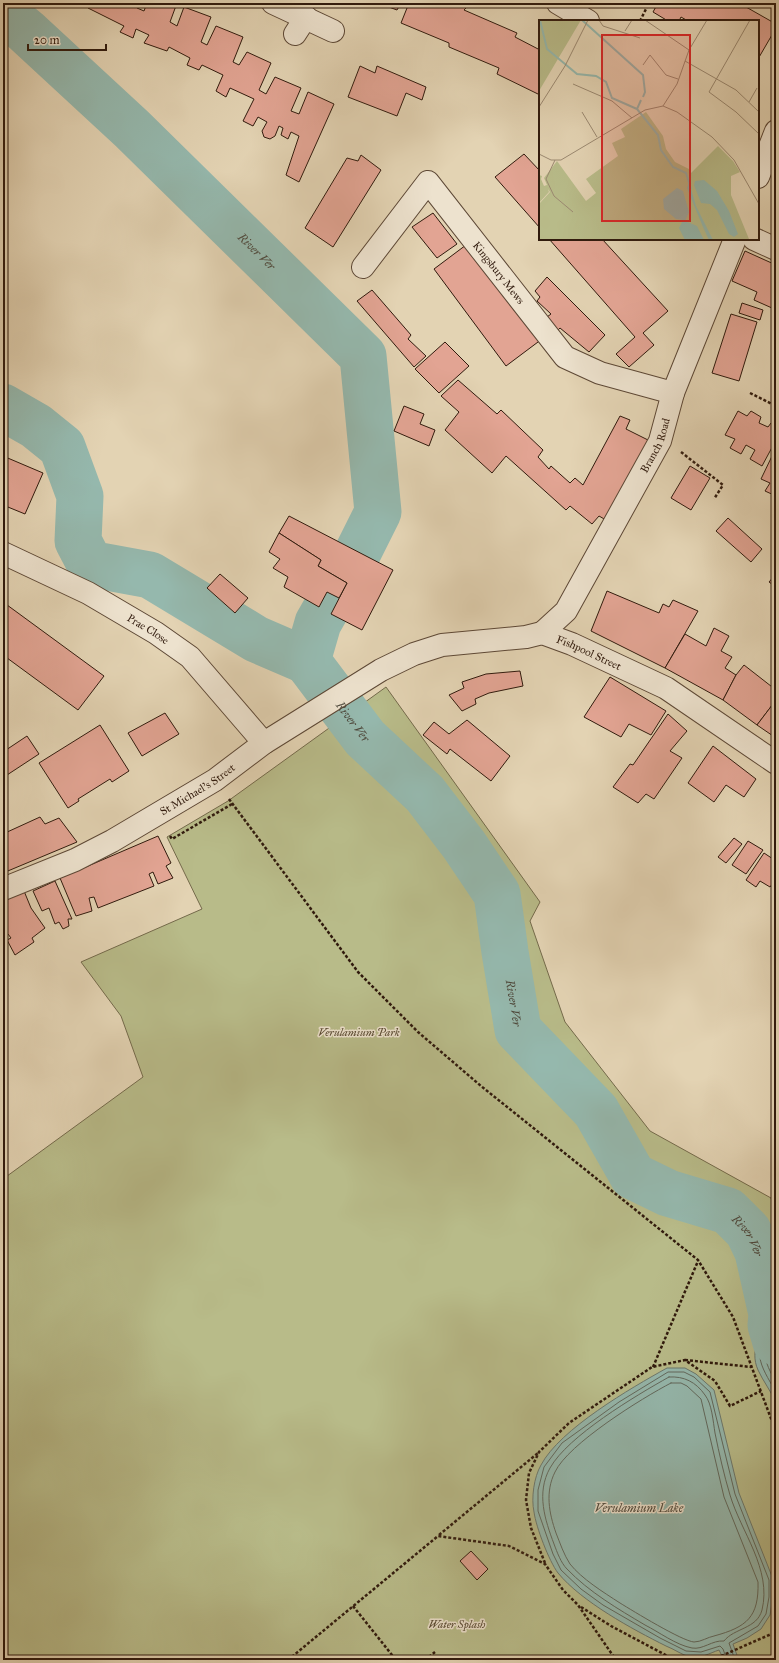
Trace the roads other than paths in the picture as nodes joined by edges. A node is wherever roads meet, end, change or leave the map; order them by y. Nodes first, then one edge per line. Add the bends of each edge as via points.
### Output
1 (273, 3) edge
2 (558, 3) edge
3 (586, 20) edge
4 (333, 31) dead end
5 (769, 131) edge
6 (759, 173) edge
7 (735, 240) edge
8 (756, 240) edge
9 (776, 248) edge
10 (363, 267) dead end
11 (673, 394) junction
12 (3, 553) edge
13 (542, 633) junction
14 (381, 670) joint
15 (264, 743) junction
16 (776, 763) edge
17 (3, 889) edge

1 - 4 street via 300,26
2 - 3 street
5 - 6 street
7 - 11 street, Branch Road
8 - 9 street
10 - 11 street, Kingsbury Mews via 428,182 565,357 600,373
11 - 13 street, Branch Road via 660,441 566,611
12 - 15 street, Prae Close via 88,593 156,633 190,657
13 - 14 street, Fishpool Street via 526,637 442,645 414,654
13 - 16 street, Fishpool Street via 572,644 666,688
14 - 15 street, St Michael's Street
15 - 17 street, St Michael's Street via 214,780 118,838 75,860

